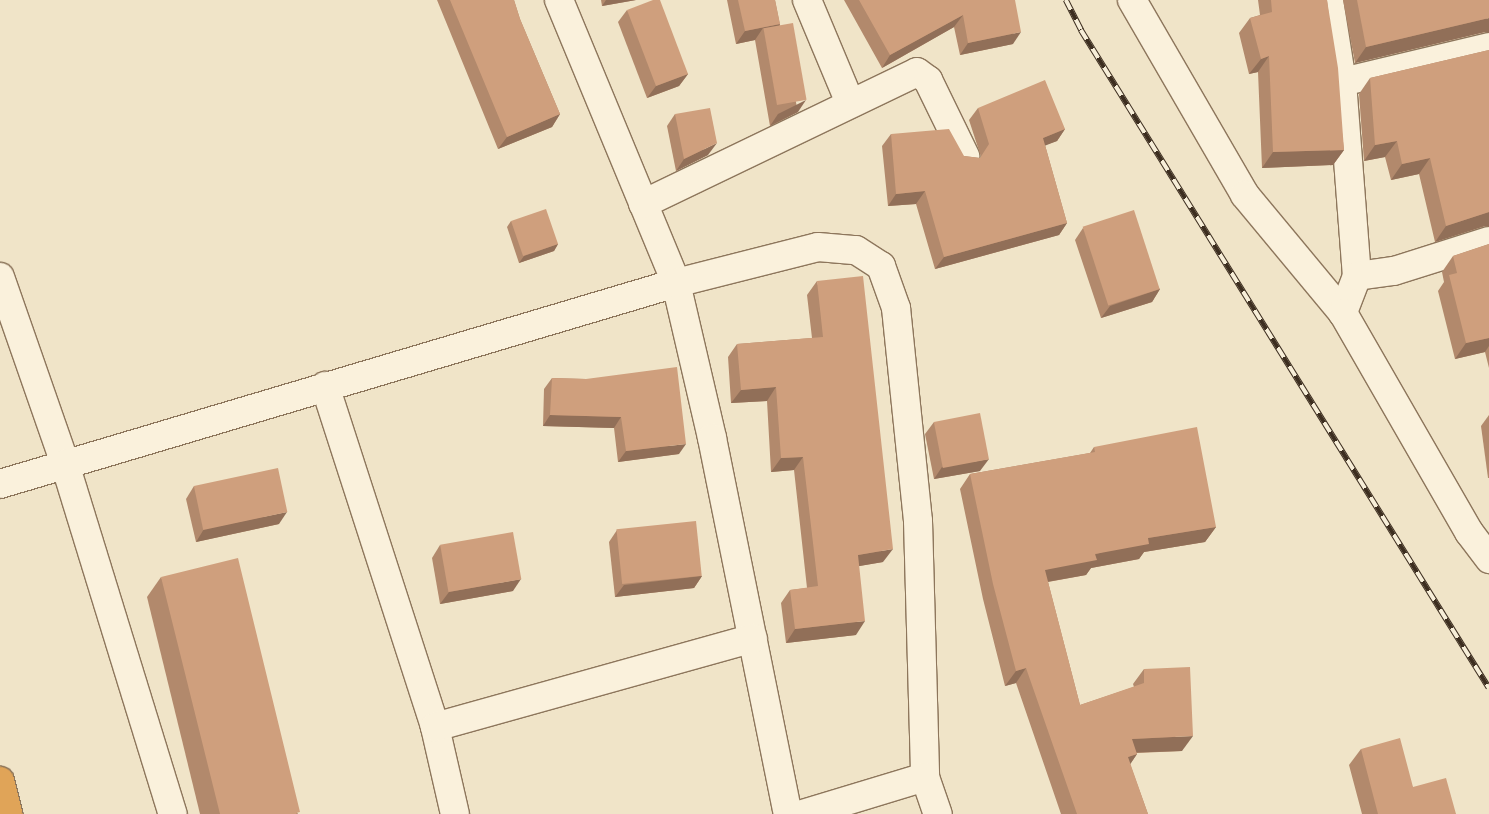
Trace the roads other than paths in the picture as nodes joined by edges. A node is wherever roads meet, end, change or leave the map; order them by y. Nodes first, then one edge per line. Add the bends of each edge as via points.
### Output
1 (559, 0) edge
2 (807, 0) edge
3 (1132, 0) edge
4 (1329, 0) edge
5 (1489, 46) edge
6 (1342, 82) junction
7 (850, 103) junction
8 (965, 156) edge
9 (643, 204) junction
10 (1489, 241) edge
11 (1357, 276) junction
12 (0, 277) edge
13 (676, 283) junction
14 (1343, 313) junction
15 (326, 386) junction
16 (64, 464) junction
17 (0, 484) edge
18 (1489, 560) edge
19 (753, 638) junction
20 (435, 726) junction
21 (924, 777) junction
22 (0, 781) edge
23 (8, 814) edge
24 (172, 814) edge
25 (455, 814) edge
26 (788, 814) edge
27 (803, 814) edge
28 (938, 814) edge

1 - 9 street
2 - 7 street
3 - 14 street via 1245,195
4 - 6 street
5 - 6 street
6 - 11 street
7 - 8 street via 917,72 928,80
7 - 9 street
9 - 13 street
10 - 11 street via 1394,271
11 - 14 street
12 - 16 street
13 - 15 street
13 - 19 street
13 - 21 street via 818,247 856,250 881,266 896,308 918,521
14 - 18 street via 1469,532
15 - 16 street
15 - 20 street
16 - 17 street
16 - 24 street
19 - 20 street
19 - 26 street
20 - 25 street
21 - 27 street
21 - 28 street
22 - 23 highway

